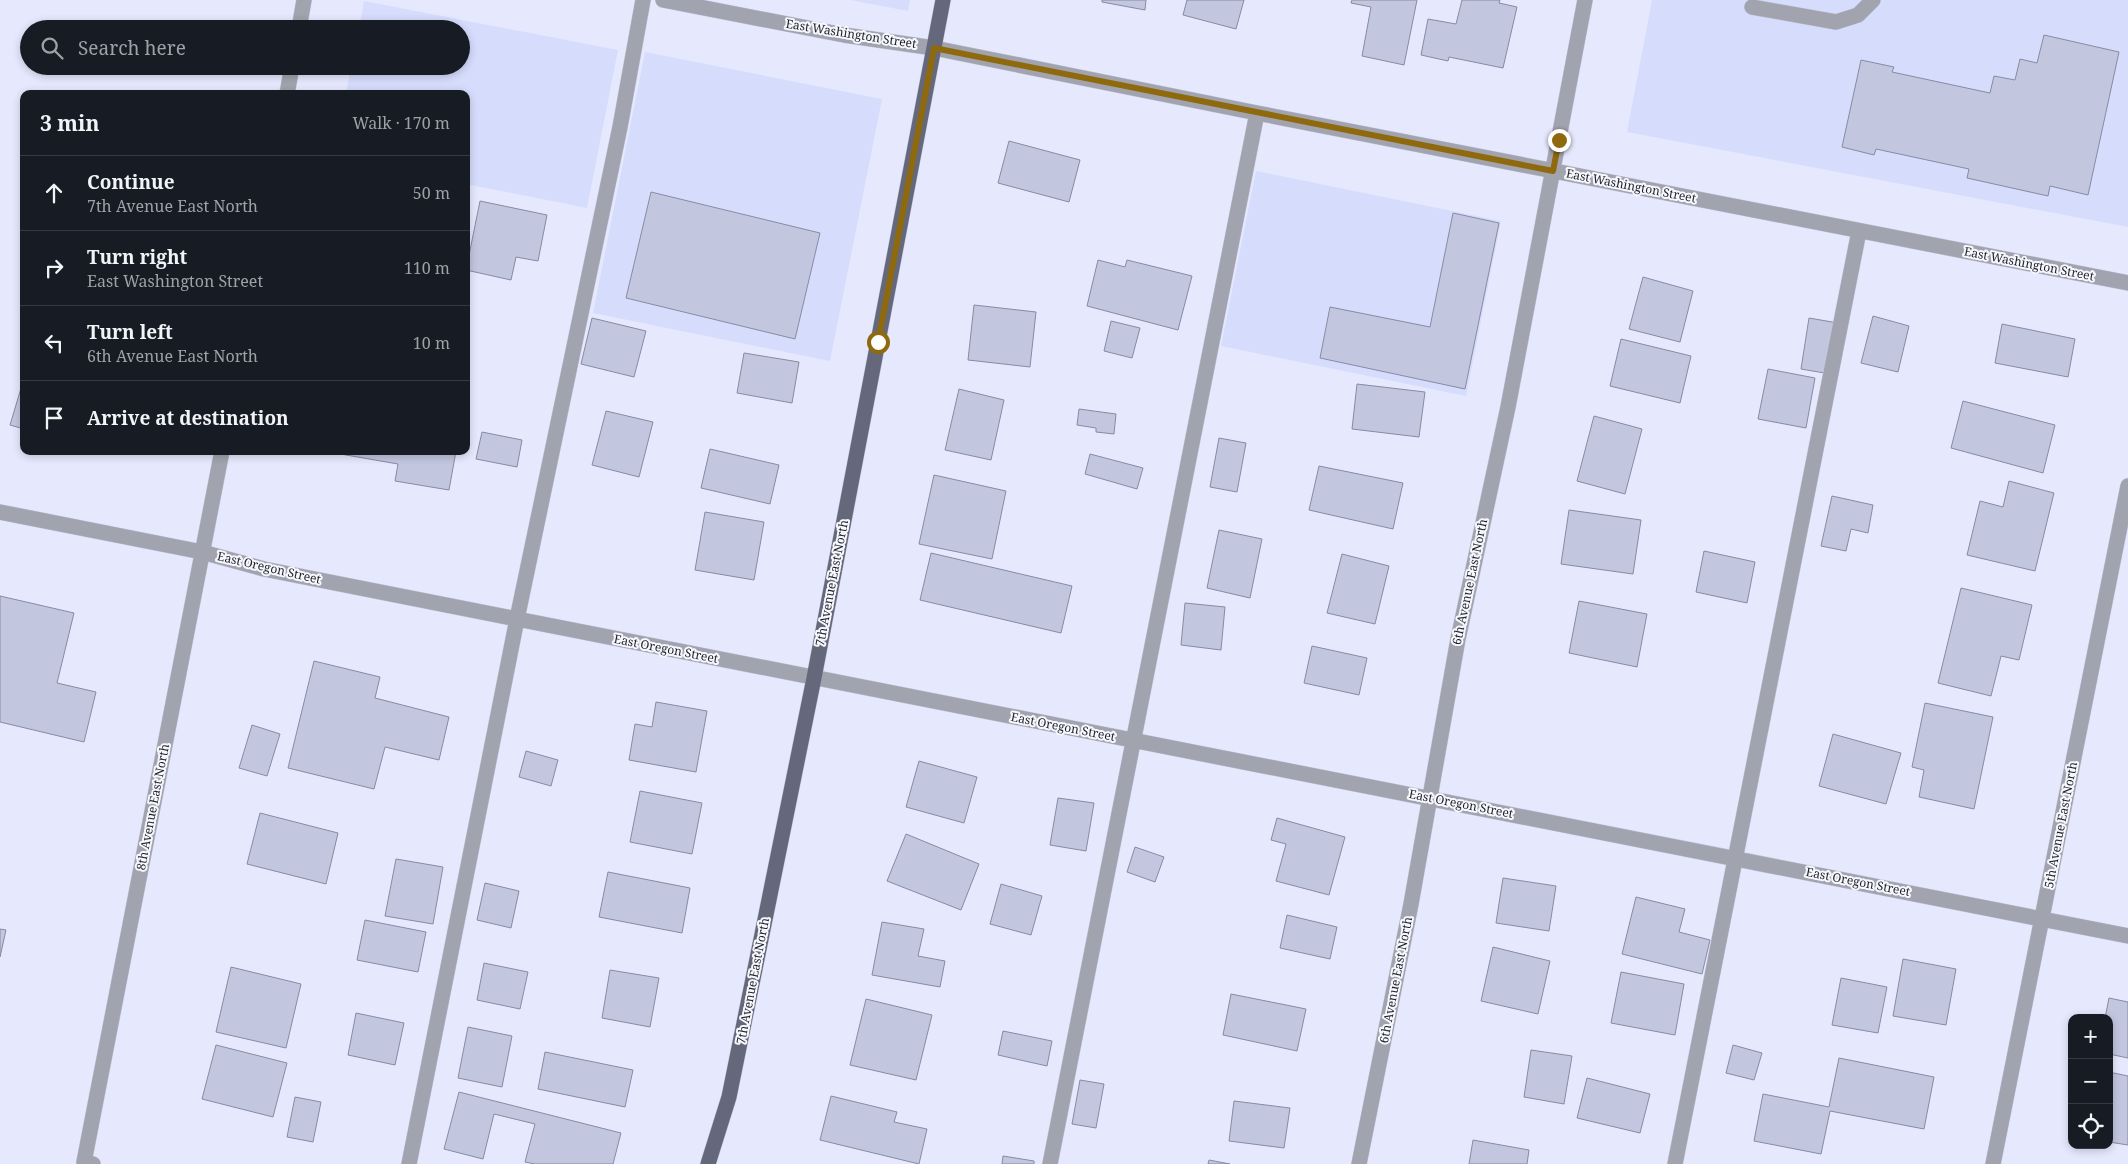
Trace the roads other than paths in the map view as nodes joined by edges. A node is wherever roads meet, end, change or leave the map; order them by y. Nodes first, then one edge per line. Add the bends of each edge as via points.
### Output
1 (304, 0) edge
2 (643, 0) edge
3 (663, 0) edge
4 (943, 0) edge
5 (1586, 0) edge
6 (1873, 0) edge
7 (1752, 7) dead end
8 (301, 20) edge
9 (934, 48) junction
10 (290, 75) edge
11 (288, 90) edge
12 (1257, 113) junction
13 (1553, 171) junction
14 (1859, 231) junction
15 (2128, 283) edge
16 (221, 455) edge
17 (2128, 486) edge
18 (0, 512) edge
19 (202, 552) junction
20 (517, 619) junction
21 (814, 678) junction
22 (1134, 740) junction
23 (1428, 798) junction
24 (1735, 858) junction
25 (2042, 919) junction
26 (2128, 936) edge
27 (89, 1163) edge
28 (409, 1164) edge
29 (708, 1164) edge
30 (1050, 1164) edge
31 (1359, 1164) edge
32 (1675, 1164) edge
33 (1993, 1164) edge

1 - 8 street
2 - 20 street via 620,127
3 - 9 street, East Washington Street via 844,35
4 - 9 main road, 7th Avenue East North
5 - 13 street, 6th Avenue East North
6 - 7 street via 1858,15 1836,22
9 - 12 street, East Washington Street
9 - 21 main road, 7th Avenue East North
10 - 11 street
12 - 13 street, East Washington Street
12 - 22 street
13 - 14 street, East Washington Street
13 - 23 street, 6th Avenue East North
14 - 15 street, East Washington Street
14 - 24 street
16 - 19 street, 8th Avenue East North
17 - 25 street, 5th Avenue East North
18 - 19 street, East Oregon Street
19 - 20 street, East Oregon Street via 264,569
19 - 27 street, 8th Avenue East North
20 - 21 street, East Oregon Street
20 - 28 street
21 - 22 street, East Oregon Street
21 - 29 main road, 7th Avenue East North via 729,1097
22 - 23 street, East Oregon Street
22 - 30 street
23 - 24 street, East Oregon Street
23 - 31 street, 6th Avenue East North via 1411,904
24 - 25 street, East Oregon Street
24 - 32 street
25 - 26 street, East Oregon Street
25 - 33 street, 5th Avenue East North

